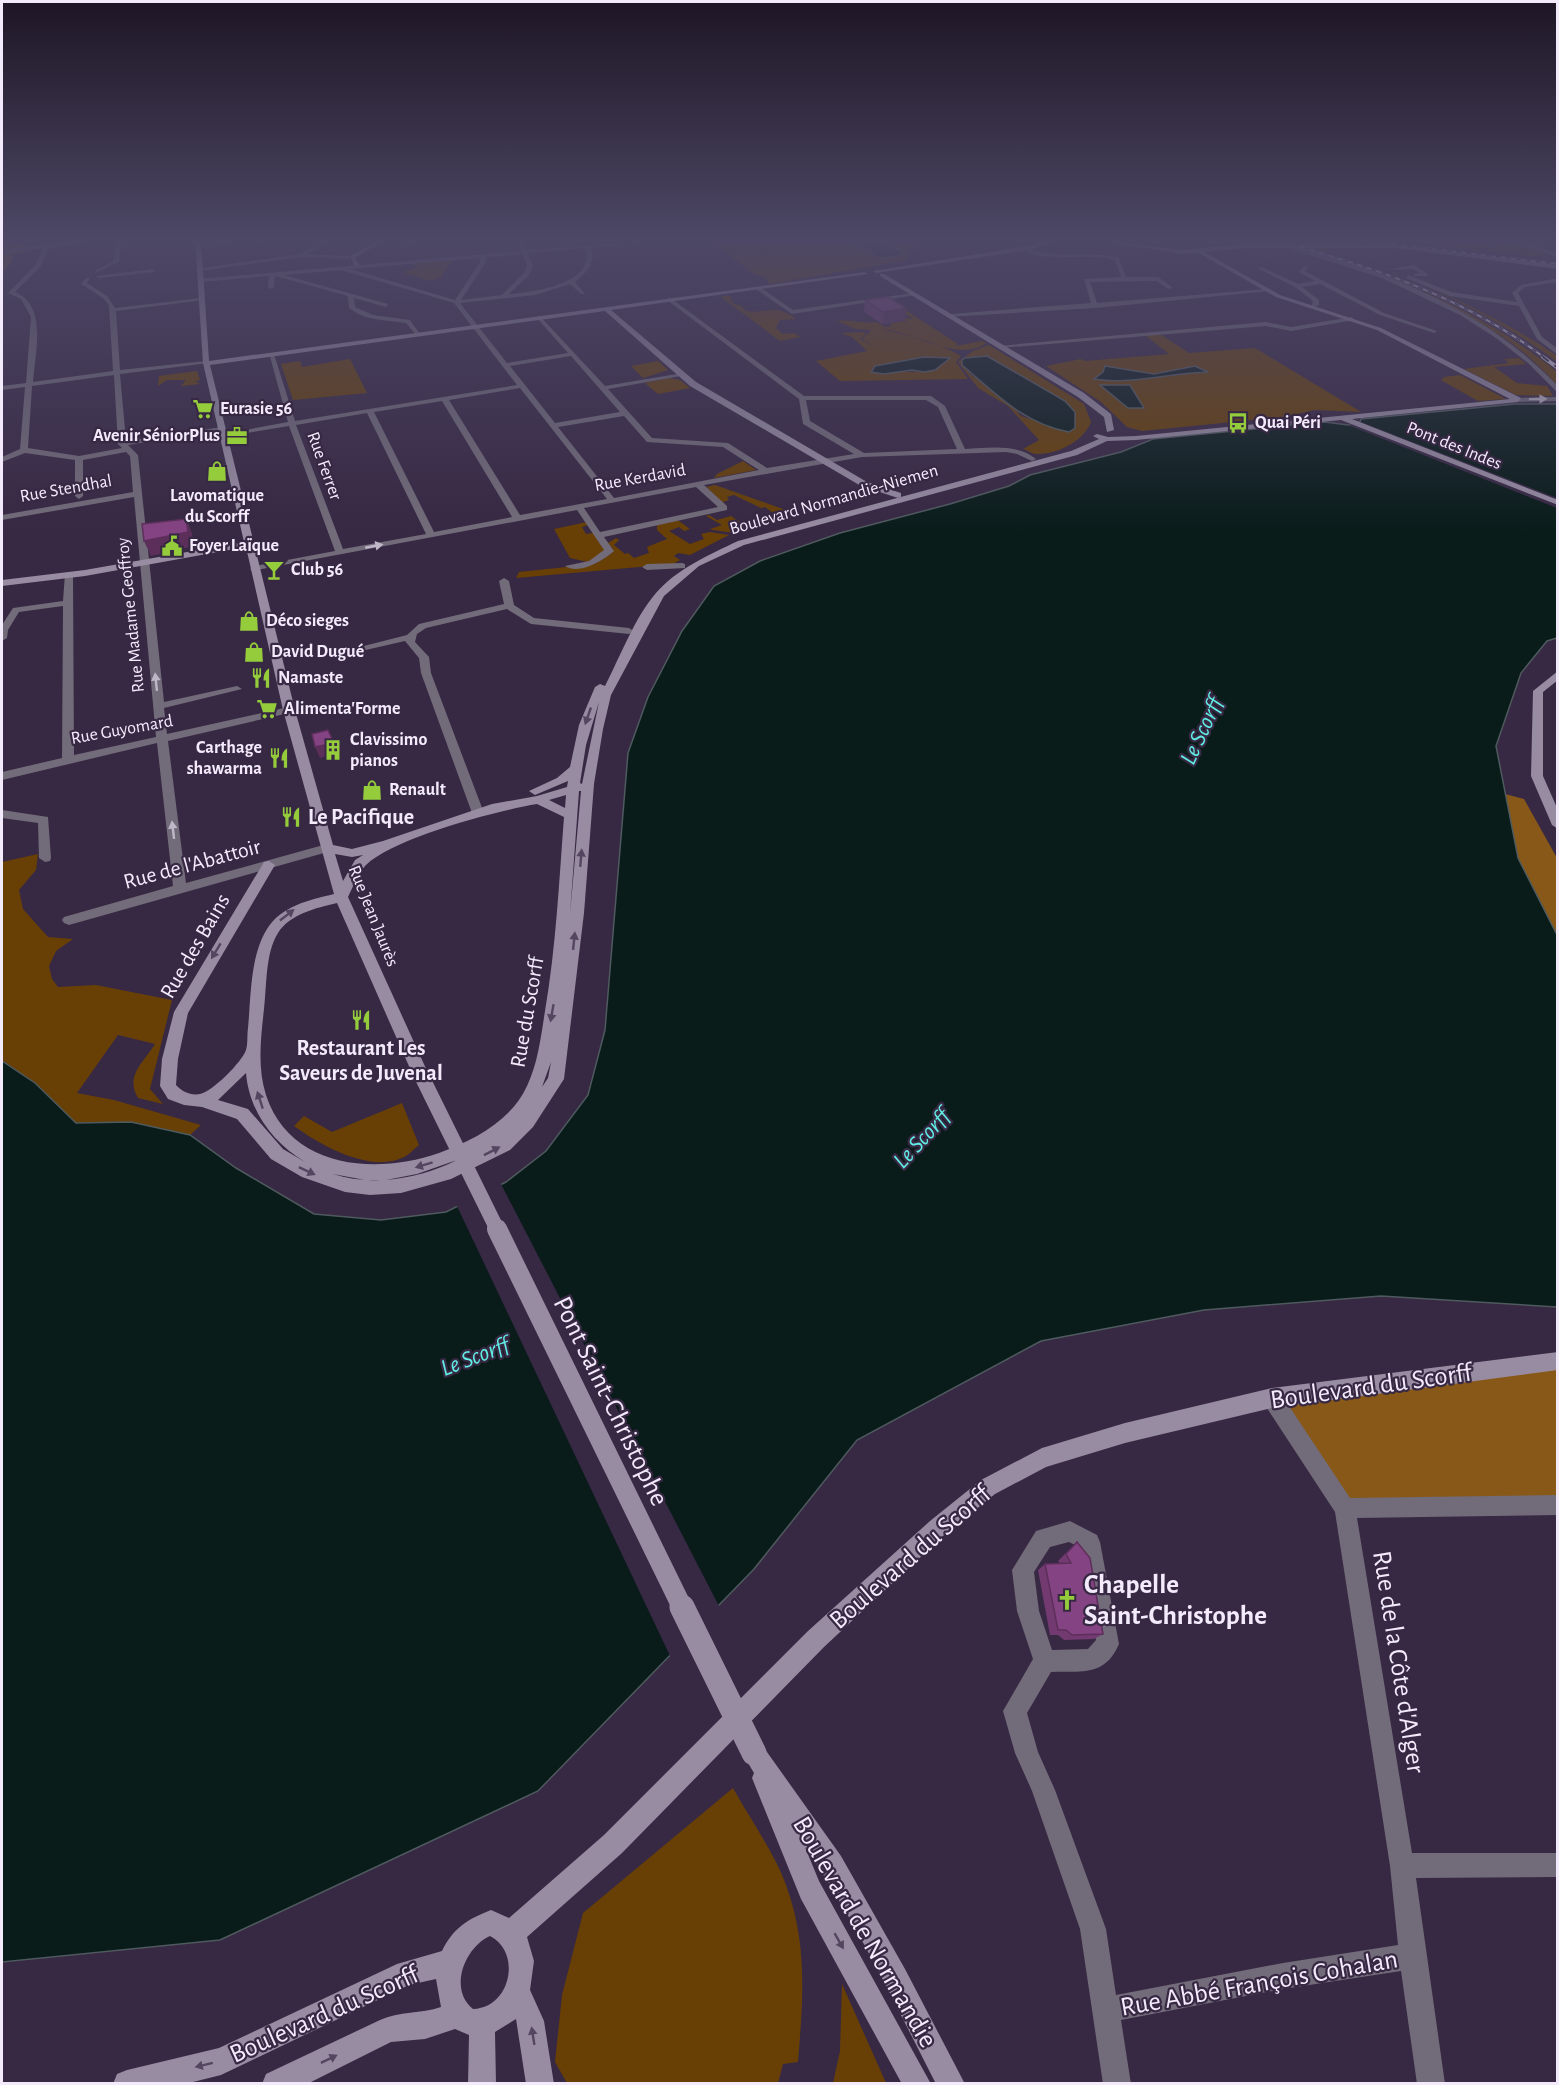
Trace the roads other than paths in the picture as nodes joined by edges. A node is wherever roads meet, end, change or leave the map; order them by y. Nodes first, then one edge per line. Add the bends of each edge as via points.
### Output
1 (33, 337) edge
2 (114, 337) edge
3 (204, 337) edge
4 (393, 337) edge
5 (485, 337) edge
6 (558, 337) edge
7 (639, 337) edge
8 (720, 337) edge
9 (986, 337) edge
10 (1105, 337) edge
11 (1395, 337) edge
12 (1498, 337) edge
13 (1539, 337) edge
14 (1000, 346) junction
15 (1557, 353) edge
16 (271, 354) junction
17 (573, 354) junction
18 (206, 363) junction
19 (506, 365) junction
20 (116, 372) junction
21 (681, 374) junction
22 (30, 384) junction
23 (522, 386) junction
24 (603, 387) junction
25 (2, 388) edge
26 (1557, 392) edge
27 (444, 398) junction
28 (802, 398) junction
29 (1518, 399) junction
30 (1557, 399) edge
31 (370, 411) junction
32 (626, 413) junction
33 (1340, 417) junction
34 (292, 424) junction
35 (552, 426) junction
36 (1104, 429) junction
37 (222, 432) junction
38 (124, 447) junction
39 (24, 450) junction
40 (962, 452) junction
41 (862, 455) junction
42 (79, 458) junction
43 (1032, 459) junction
44 (2, 460) edge
45 (823, 460) junction
46 (766, 471) junction
47 (864, 484) junction
48 (699, 485) junction
49 (137, 494) junction
50 (898, 495) junction
51 (79, 496) dead end
52 (611, 500) junction
53 (876, 501) junction
54 (1557, 503) edge
55 (579, 507) junction
56 (2, 518) edge
57 (518, 519) junction
58 (431, 535) junction
59 (599, 535) junction
60 (250, 544) junction
61 (340, 553) junction
62 (144, 564) junction
63 (570, 566) dead end
64 (682, 566) junction
65 (647, 567) dead end
66 (255, 569) junction
67 (68, 576) junction
68 (504, 581) dead end
69 (2, 583) edge
70 (68, 603) junction
71 (509, 606) junction
72 (629, 631) junction
73 (411, 637) junction
74 (2, 638) edge
75 (357, 649) dead end
76 (1557, 674) edge
77 (237, 689) dead end
78 (158, 706) junction
79 (289, 710) junction
80 (162, 741) junction
81 (68, 760) junction
82 (578, 766) junction
83 (2, 776) edge
84 (588, 784) junction
85 (573, 789) junction
86 (538, 800) junction
87 (586, 802) joint
88 (496, 807) junction
89 (478, 813) junction
90 (2, 814) edge
91 (571, 815) junction
92 (1557, 824) edge
93 (386, 845) junction
94 (327, 848) junction
95 (45, 858) dead end
96 (269, 865) junction
97 (180, 888) junction
98 (341, 897) junction
99 (69, 920) dead end
100 (252, 1055) junction
101 (420, 1073) joint
102 (202, 1101) junction
103 (248, 1119) joint
104 (1557, 1361) edge
105 (1272, 1398) junction
106 (1557, 1506) edge
107 (1346, 1508) junction
108 (1045, 1661) junction
109 (754, 1753) junction
110 (1557, 1865) edge
111 (1402, 1866) junction
112 (512, 1933) junction
113 (1412, 1956) junction
114 (451, 1962) junction
115 (517, 1992) junction
116 (1106, 2010) junction
117 (470, 2019) junction
118 (127, 2084) edge
119 (276, 2084) edge
120 (482, 2084) edge
121 (540, 2084) edge
122 (917, 2084) edge
123 (951, 2084) edge
124 (1117, 2084) edge
125 (1431, 2084) edge

1 - 22 street
2 - 20 street
3 - 18 street, Rue Jean Jaurès
4 - 16 street
5 - 19 street
6 - 17 street
7 - 21 street
8 - 28 street
9 - 14 street
10 - 14 street
11 - 29 street
12 - 26 street via 1518,350
13 - 15 street
14 - 36 street via 1081,395
16 - 18 street
16 - 34 street, Rue Ferrer
17 - 19 street
17 - 24 street
18 - 20 street
18 - 37 street, Rue Jean Jaurès
19 - 23 street
20 - 22 street
20 - 38 street
21 - 24 street
21 - 45 street
22 - 25 street
22 - 39 street
23 - 27 street
23 - 35 street
24 - 32 street
27 - 31 street
27 - 57 street
28 - 40 street via 928,398 941,406
28 - 41 street via 806,422
29 -> 30 street
29 - 33 street
31 - 34 street
31 - 58 street
32 - 35 street
32 - 46 street via 650,440 724,444
33 - 36 street via 1144,437
33 - 54 street, Pont des Indes
34 - 37 street
34 - 61 street, Rue Ferrer
35 - 52 street
36 - 43 street, Boulevard Normandie-Niemen via 1068,450
36 - 84 street, Boulevard Normandie-Niemen via 1074,453 764,535 717,552 689,568 654,602 617,671 600,713
37 - 38 street
37 - 60 street, Rue Jean Jaurès
38 - 42 street
38 - 49 street, Rue Madame Geoffroy via 134,454
39 - 42 street
39 - 44 street
40 - 41 street, Rue Kerdavid
40 - 43 street, Rue Kerdavid via 1011,450
41 - 45 street, Rue Kerdavid
42 - 51 street
43 - 50 street, Boulevard Normandie-Niemen
45 - 46 street, Rue Kerdavid
45 - 47 street
46 - 48 street, Rue Kerdavid
47 - 50 street
47 - 53 street
48 - 52 street, Rue Kerdavid
48 - 59 street via 724,508
49 - 56 street, Rue Stendhal
49 - 62 street, Rue Madame Geoffroy
50 - 53 street, Boulevard Normandie-Niemen
52 - 55 street, Rue Kerdavid
53 - 64 street, Boulevard Normandie-Niemen via 735,540
55 - 57 street, Rue Kerdavid
55 - 59 street
57 - 58 street, Rue Kerdavid
61 -> 58 street, Rue Kerdavid
59 - 63 street via 609,551 592,563
60 - 62 street
60 - 66 street, Rue Jean Jaurès
61 - 66 street, Rue Kerdavid
62 - 67 street
78 -> 62 street, Rue Madame Geoffroy
64 - 65 street
64 - 72 street, Boulevard Normandie-Niemen via 646,601
66 - 79 street, Rue Jean Jaurès
67 - 69 street
67 - 70 street, Rue Guyomard
68 - 71 street
70 - 74 street via 16,610
70 - 81 street, Rue Guyomard
71 - 72 street via 531,621
71 - 73 street via 423,626 414,630
72 -> 82 street, Boulevard Normandie-Niemen via 588,714
73 - 75 street
73 - 89 street via 410,643 424,657 426,673
76 - 92 street via 1538,691 1536,754 1537,776
77 - 78 street
78 - 80 street, Rue Madame Geoffroy
79 - 80 street, Rue Guyomard
79 - 94 street, Rue Jean Jaurès
80 - 81 street, Rue Guyomard
97 -> 80 street, Rue Madame Geoffroy
81 - 83 street
82 - 85 street, Boulevard Normandie-Niemen
82 - 88 street via 561,781
84 - 85 street
84 - 87 street, Boulevard Normandie-Niemen
85 - 86 street
85 - 91 street, Rue du Scorff
86 - 88 street
86 - 91 street
103 -> 87 street, Rue du Scorff via 277,1154 308,1172 345,1185 370,1188 401,1186 445,1174 504,1145 527,1122 556,1079 577,913
88 - 89 street
89 - 93 street
90 - 95 street via 44,820
91 -> 100 street, Rue du Scorff via 556,993 541,1076 514,1117 497,1131 440,1160 404,1171 351,1172 321,1161 288,1140 264,1113 255,1085
93 - 94 street via 351,853
93 - 98 street via 360,863
94 - 96 street, Rue de l'Abattoir
94 - 98 street, Rue Jean Jaurès
96 - 97 street, Rue de l'Abattoir
96 -> 102 street, Rue des Bains via 181,1012 168,1086 184,1099
97 - 99 street, Rue de l'Abattoir
100 -> 98 street, Rue du Scorff via 262,963 269,936 283,917 295,909
98 - 101 street, Rue Jean Jaurès
100 - 102 street via 223,1090
101 - 109 street, Pont Saint-Christophe, bridge
102 - 103 street, Rue des Bains
104 - 105 street, Boulevard du Scorff
105 - 107 street, Rue de la Côte d'Alger
105 - 112 street, Boulevard du Scorff via 1125,1433 1042,1458 988,1487 816,1638 613,1844
106 - 107 street
107 - 111 street, Rue de la Côte d'Alger
108 - 108 street via 1093,1660 1108,1644 1090,1542 1070,1531 1043,1538 1023,1570 1028,1611
108 - 116 street via 1015,1711 1093,1929
109 -> 122 street, Boulevard de Normandie via 810,1890
109 - 123 street, Boulevard de Normandie via 832,1865
110 - 111 street
111 - 113 street, Rue de la Côte d'Alger
112 - 114 street via 491,1923 479,1926 458,1946
112 - 115 street via 520,1949 522,1970
113 - 116 street, Rue Abbé François Cohalan
113 - 125 street, Rue de la Côte d'Alger
114 - 117 street via 450,2000
114 -> 118 street, Boulevard du Scorff via 406,1973 221,2061
115 - 117 street via 496,2019
121 -> 115 street via 531,2021
116 - 124 street
119 -> 117 street, Boulevard du Scorff via 389,2029
117 - 120 street

